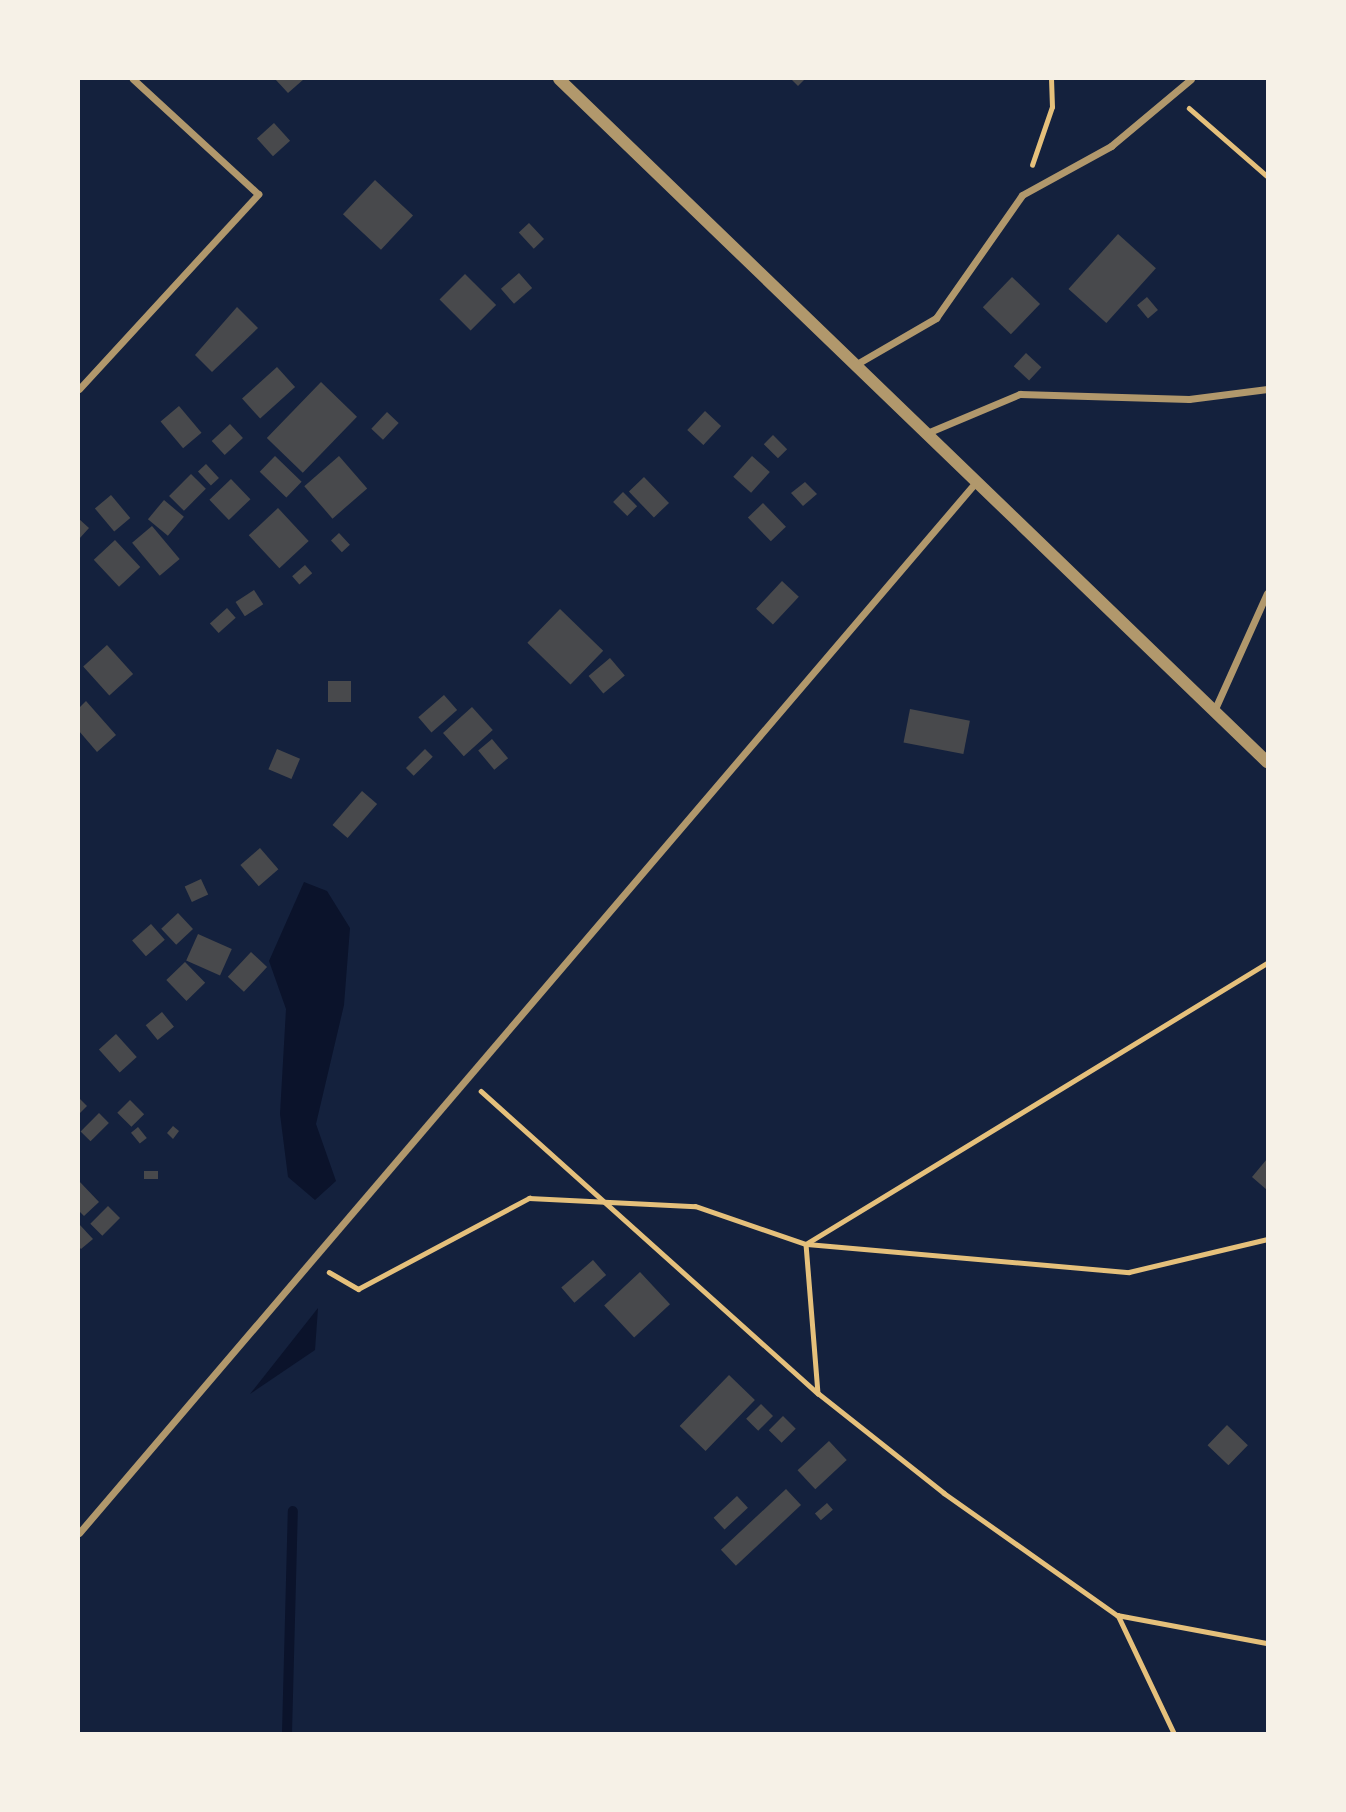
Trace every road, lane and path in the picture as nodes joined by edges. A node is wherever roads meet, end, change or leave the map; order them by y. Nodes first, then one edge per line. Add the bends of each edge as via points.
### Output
1 (133, 79) edge
2 (559, 79) edge
3 (1051, 79) edge
4 (1191, 79) edge
5 (1172, 96) junction
6 (1267, 176) edge
7 (1022, 195) junction
8 (855, 365) junction
9 (79, 389) edge
10 (1267, 389) edge
11 (927, 433) junction
12 (978, 481) junction
13 (1267, 593) edge
14 (1214, 712) junction
15 (1267, 762) edge
16 (1267, 963) edge
17 (470, 1081) junction
18 (612, 1202) junction
19 (1267, 1239) edge
20 (806, 1244) junction
21 (313, 1263) junction
22 (818, 1393) junction
23 (79, 1533) edge
24 (1117, 1615) junction
25 (1267, 1643) edge
26 (1174, 1733) edge

1 - 9 street via 258,194
2 - 8 street
3 - 7 path via 1052,107
4 - 5 street
5 - 6 path via 1231,139
5 - 7 street via 1111,146
7 - 8 street via 936,318
8 - 11 street
10 - 11 street via 1189,399 1020,394
11 - 12 street
12 - 14 street
12 - 17 street
13 - 14 street
14 - 15 street
16 - 20 path
17 - 18 path
17 - 21 street
18 - 20 path via 695,1206
18 - 21 path via 529,1198 358,1289
18 - 22 path
19 - 20 path via 1129,1272
20 - 22 path
21 - 23 street
22 - 24 path via 944,1493
24 - 25 path
24 - 26 path

